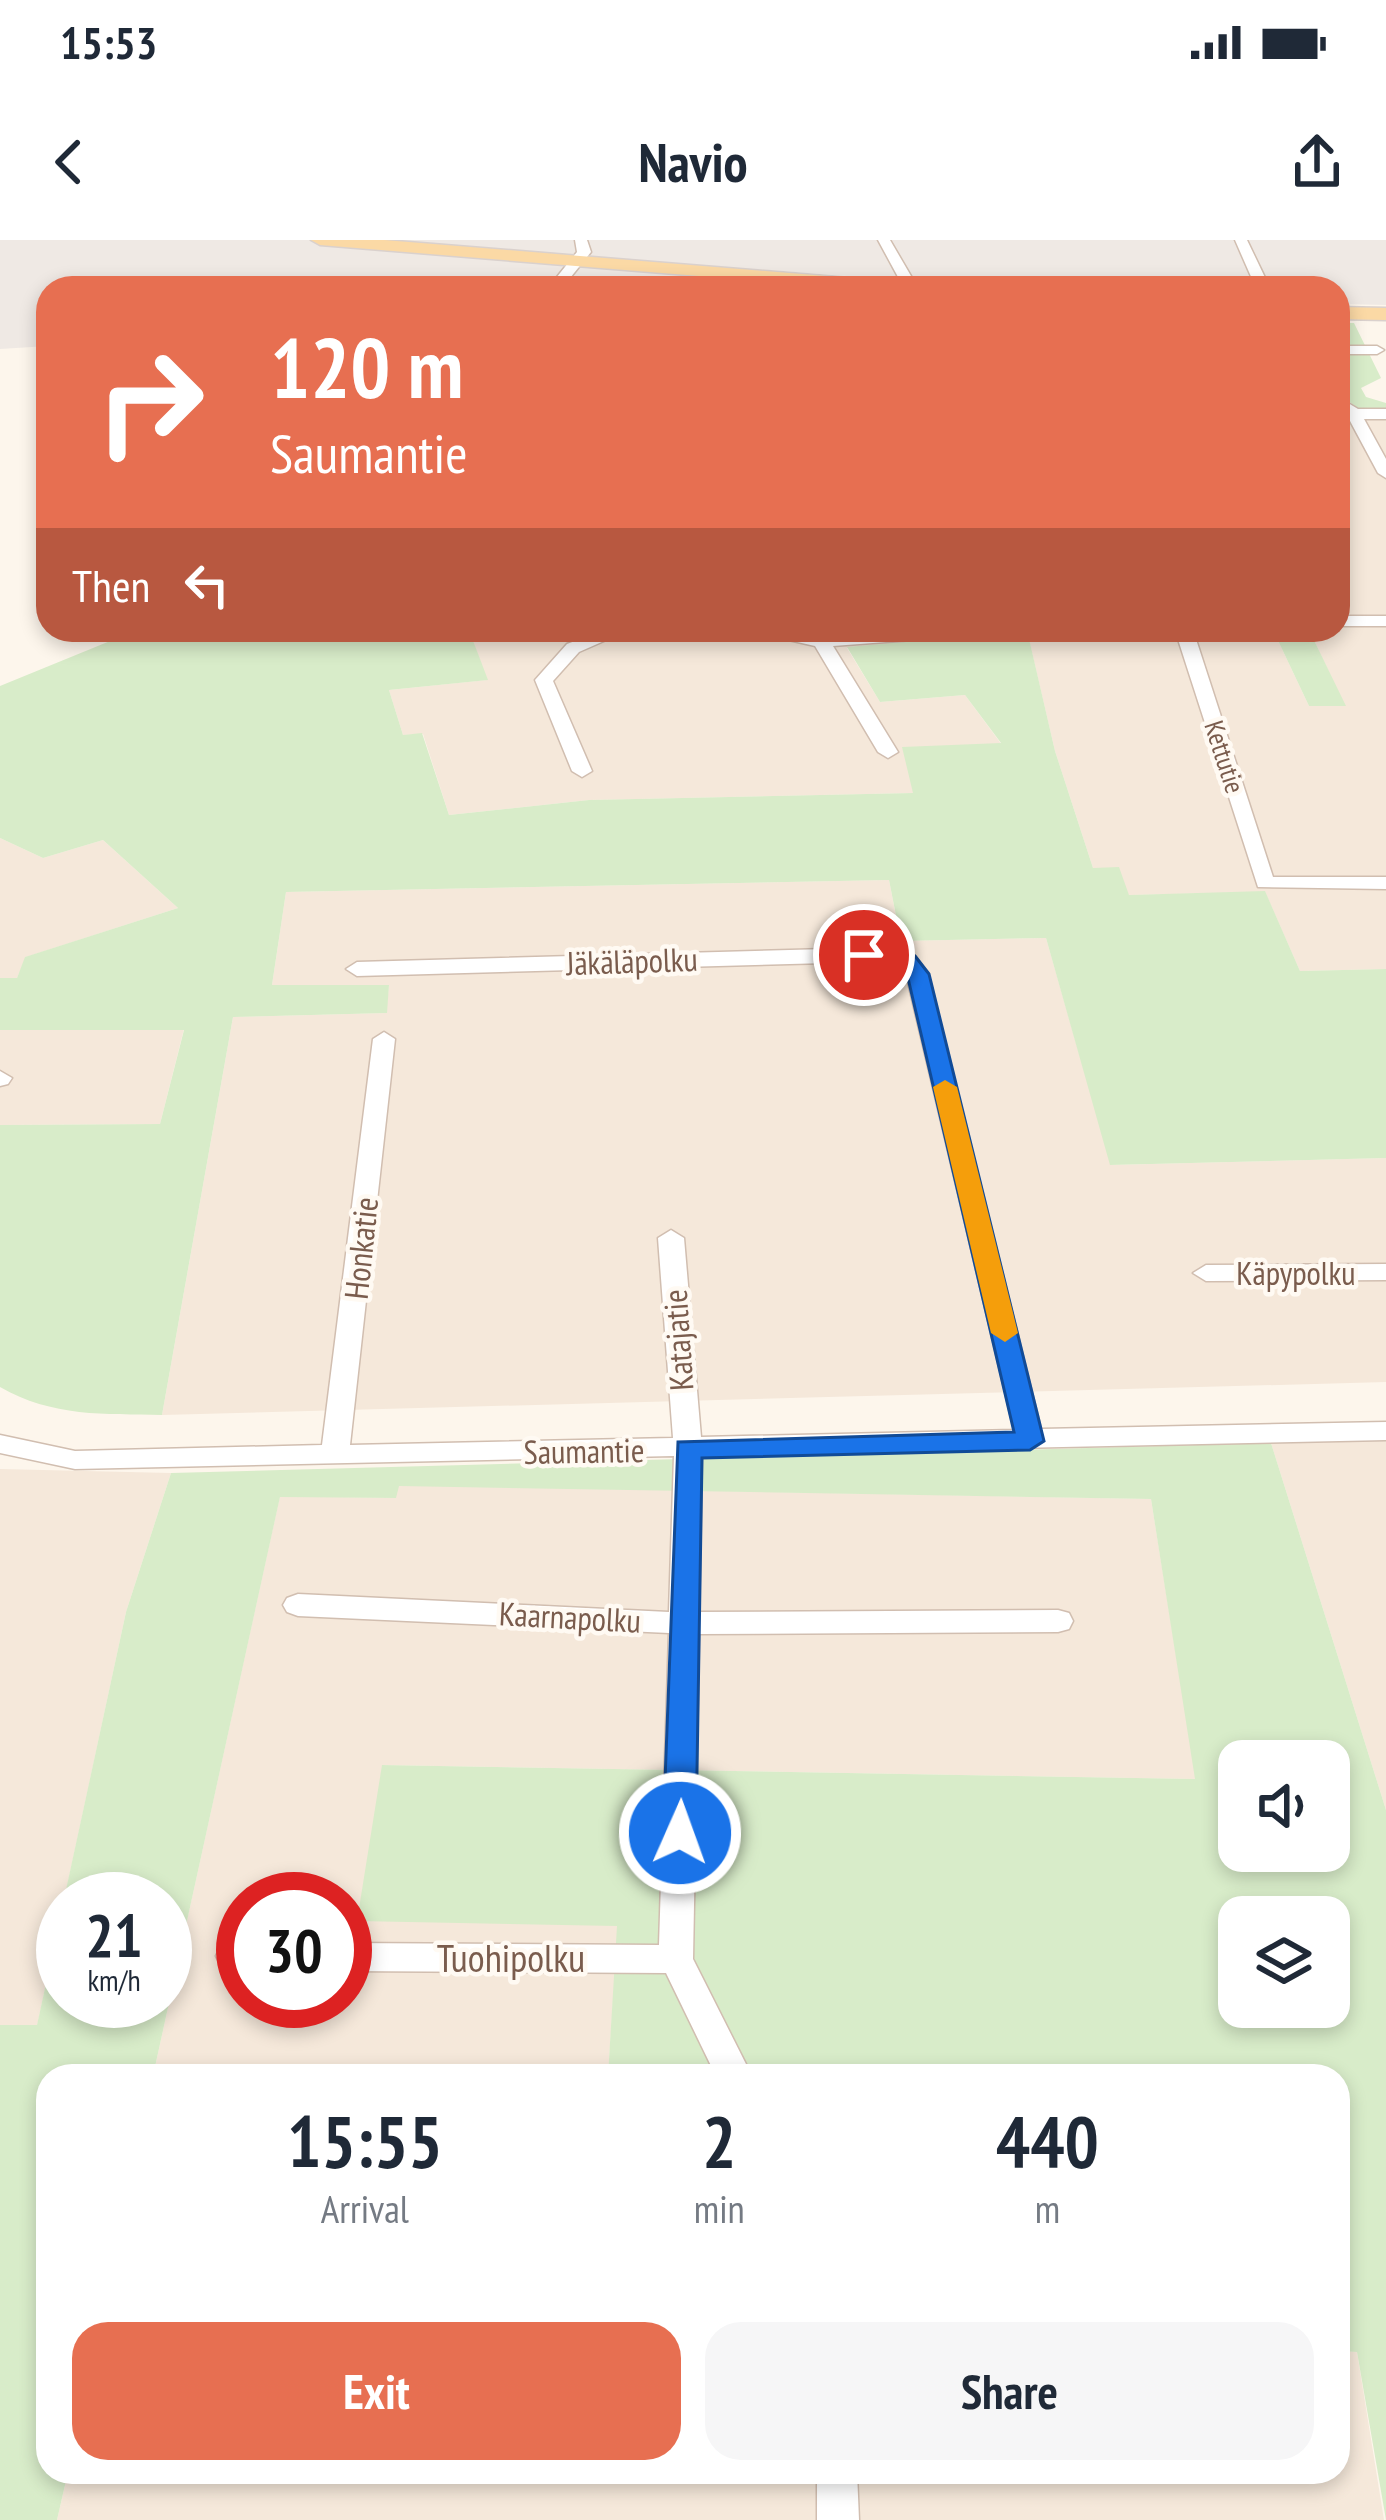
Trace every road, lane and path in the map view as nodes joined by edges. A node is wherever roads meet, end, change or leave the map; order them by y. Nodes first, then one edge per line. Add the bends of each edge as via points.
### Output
1 (320, 240) edge
2 (580, 240) edge
3 (884, 240) edge
4 (1241, 240) edge
5 (580, 261) junction
6 (566, 276) edge
7 (764, 276) edge
8 (904, 276) edge
9 (1257, 276) edge
10 (1350, 313) edge
11 (1386, 314) edge
12 (1350, 350) edge
13 (1377, 350) dead end
14 (1350, 414) edge
15 (1386, 415) edge
16 (1350, 420) edge
17 (1386, 472) edge
18 (1350, 621) edge
19 (1386, 621) edge
20 (590, 642) edge
21 (821, 642) edge
22 (1188, 642) edge
23 (888, 752) dead end
24 (582, 771) dead end
25 (1386, 883) edge
26 (357, 969) dead end
27 (384, 1039) dead end
28 (671, 1238) dead end
29 (1386, 1273) edge
30 (1206, 1274) dead end
31 (1386, 1431) edge
32 (1030, 1441) junction
33 (0, 1444) edge
34 (688, 1449) junction
35 (335, 1456) junction
36 (298, 1605) dead end
37 (1058, 1621) dead end
38 (686, 1623) junction
39 (372, 1957) edge
40 (676, 1959) junction
41 (728, 2064) edge
42 (837, 2484) edge
43 (838, 2520) edge

1 - 5 main road
2 - 5 street
3 - 8 street
4 - 9 street
5 - 6 street
5 - 7 main road
10 - 11 main road
12 - 13 street
14 - 15 street
16 - 17 street
18 - 19 street
20 - 24 street via 544,680
21 - 23 street
22 - 25 street, Kettutie via 1265,883
26 - 32 street, Jäkäläpolku via 864,955 907,961 917,974
27 - 35 street, Honkatie
28 - 34 street, Katajatie
29 - 30 street, Käpypolku
31 - 32 street, Saumantie
32 - 34 street, Saumantie
33 - 35 street, Saumantie via 75,1460
34 - 35 street, Saumantie
34 - 38 street, Katajatie
36 - 38 street, Kaarnapolku
37 - 38 street, Kaarnapolku
38 - 40 street, Katajatie
39 - 40 street, Tuohipolku
40 - 41 street, Katajatie
42 - 43 street

